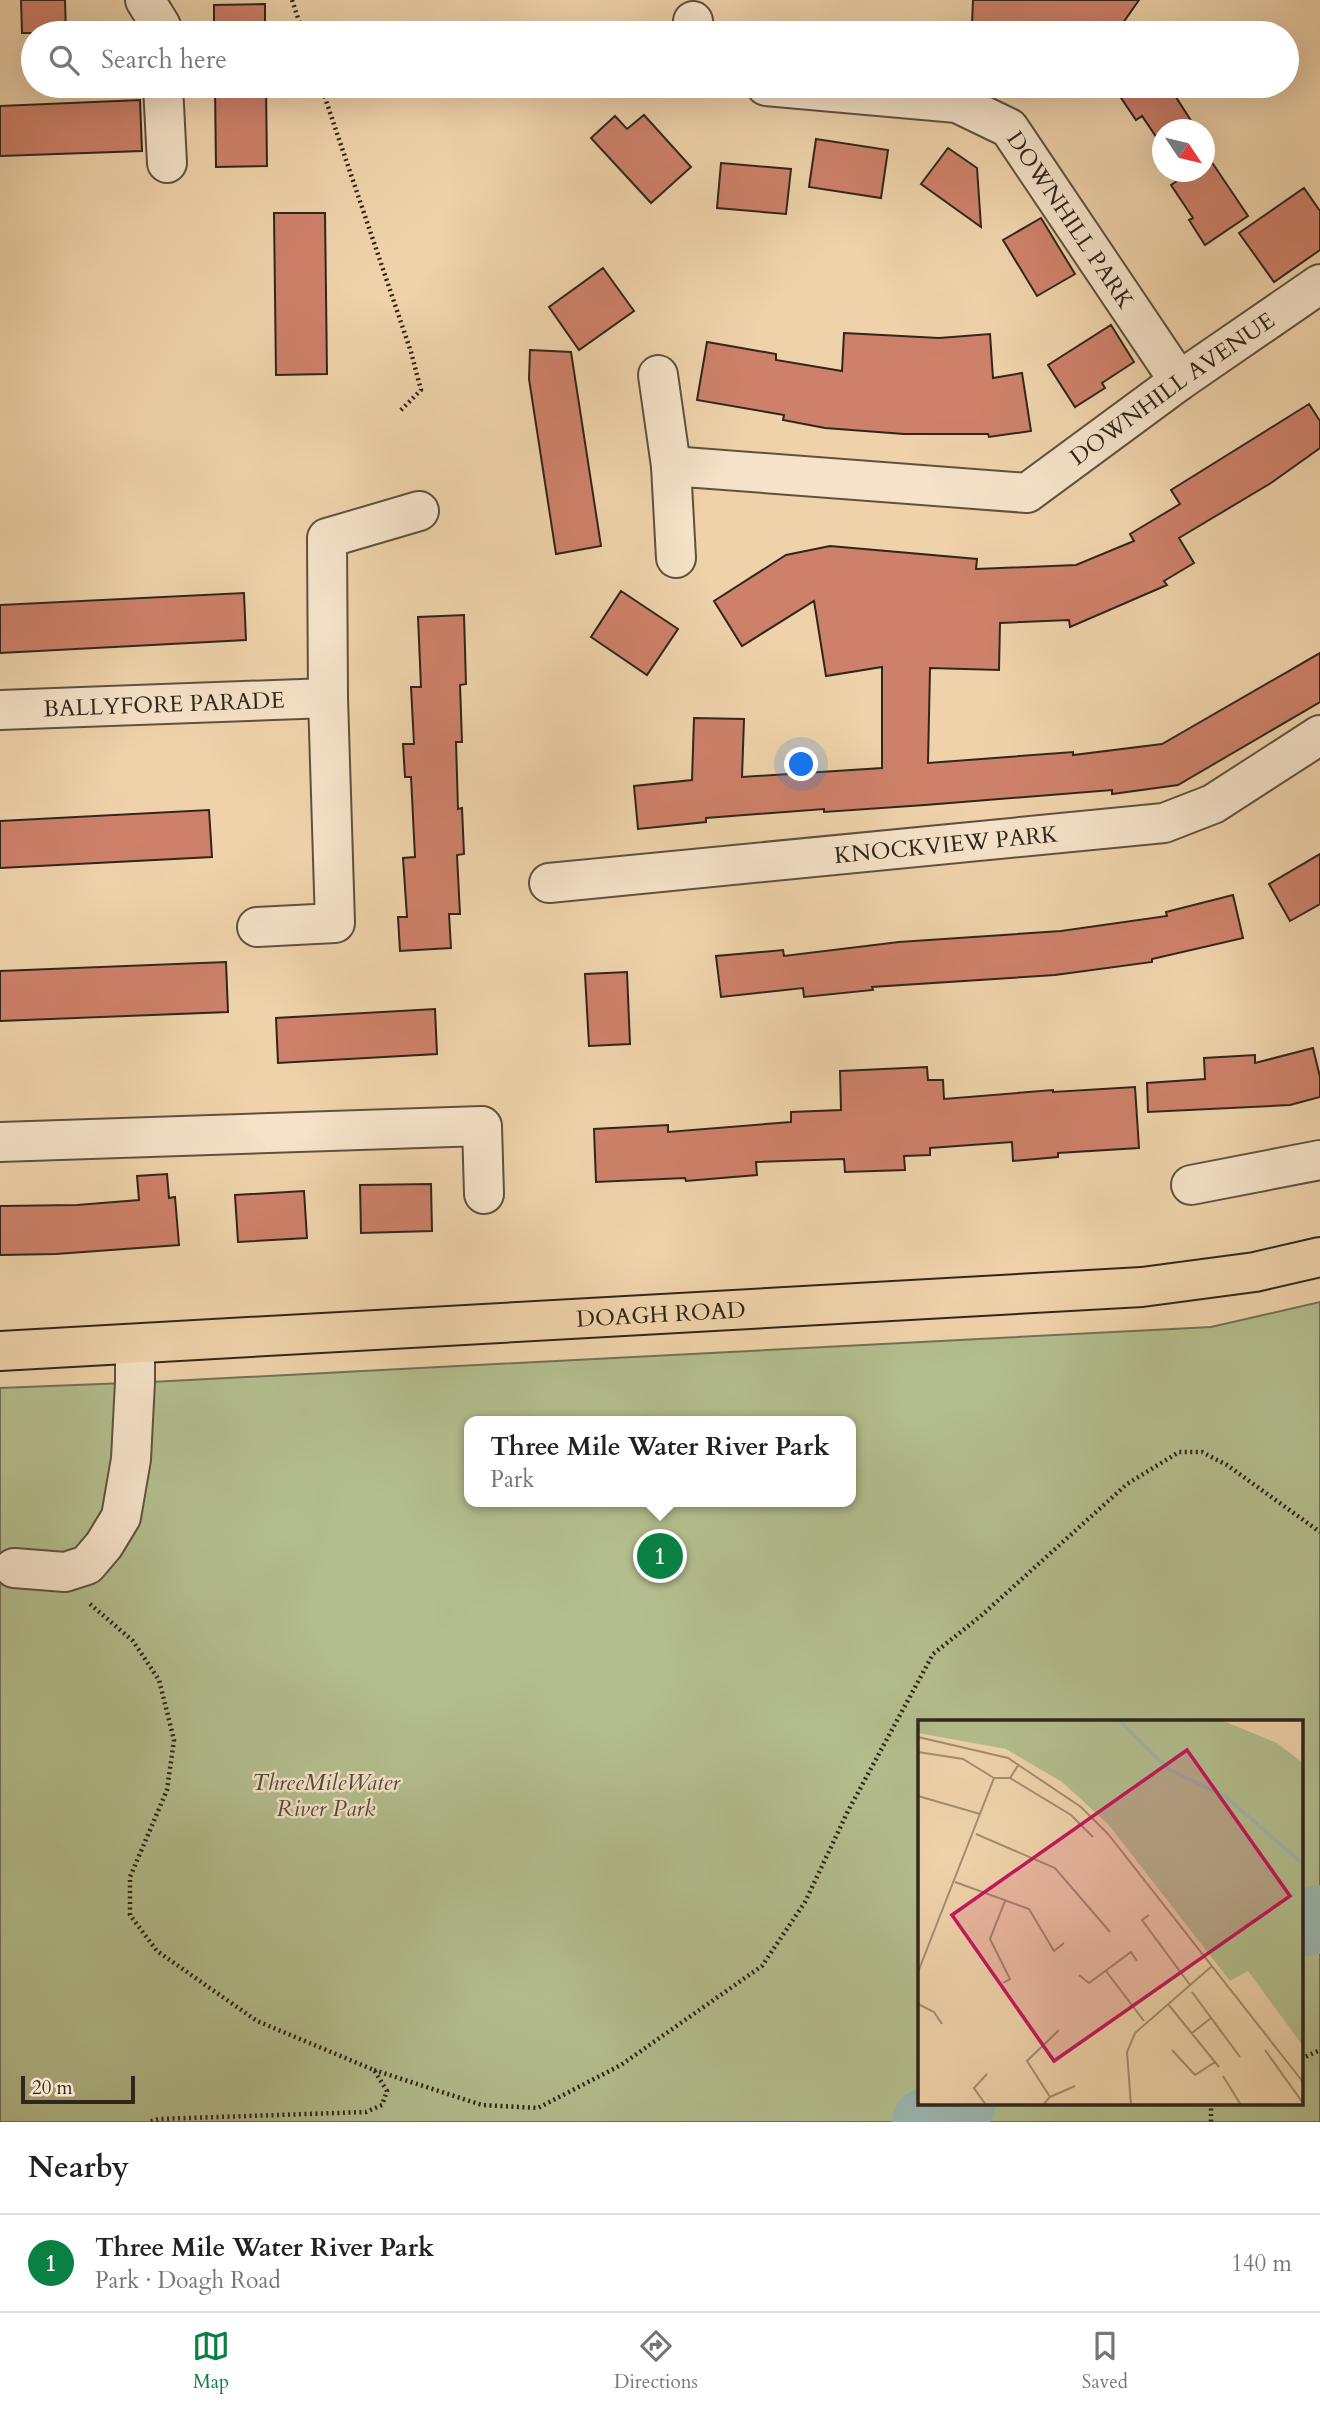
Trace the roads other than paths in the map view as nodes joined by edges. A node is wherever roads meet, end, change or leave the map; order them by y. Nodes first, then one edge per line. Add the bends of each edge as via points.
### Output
1 (145, 0) edge
2 (157, 21) edge
3 (164, 98) edge
4 (901, 98) edge
5 (167, 163) dead end
6 (1320, 284) edge
7 (658, 375) dead end
8 (1179, 381) junction
9 (671, 466) junction
10 (419, 511) dead end
11 (676, 558) dead end
12 (328, 698) junction
13 (0, 710) edge
14 (1320, 735) edge
15 (549, 883) dead end
16 (257, 927) dead end
17 (0, 1142) edge
18 (1320, 1160) edge
19 (1191, 1185) dead end
20 (484, 1194) dead end
21 (1320, 1257) edge
22 (135, 1344) junction
23 (0, 1351) edge
24 (14, 1569) dead end

1 - 2 street
3 - 5 street
4 - 8 street, DOWNHILL PARK via 957,103 1009,128
6 - 8 street, DOWNHILL AVENUE
7 - 9 street
8 - 9 street, DOWNHILL AVENUE via 1027,493
9 - 11 street
10 - 12 street via 327,538
12 - 13 street, BALLYFORE PARADE
12 - 16 street via 335,923
14 - 15 street, KNOCKVIEW PARK via 1213,804 1164,823
17 - 20 street via 482,1126
18 - 19 street
21 - 22 main road, DOAGH ROAD via 1255,1272 1142,1287
22 - 23 main road, DOAGH ROAD
22 - 24 street via 131,1459 121,1517 87,1564 65,1572

